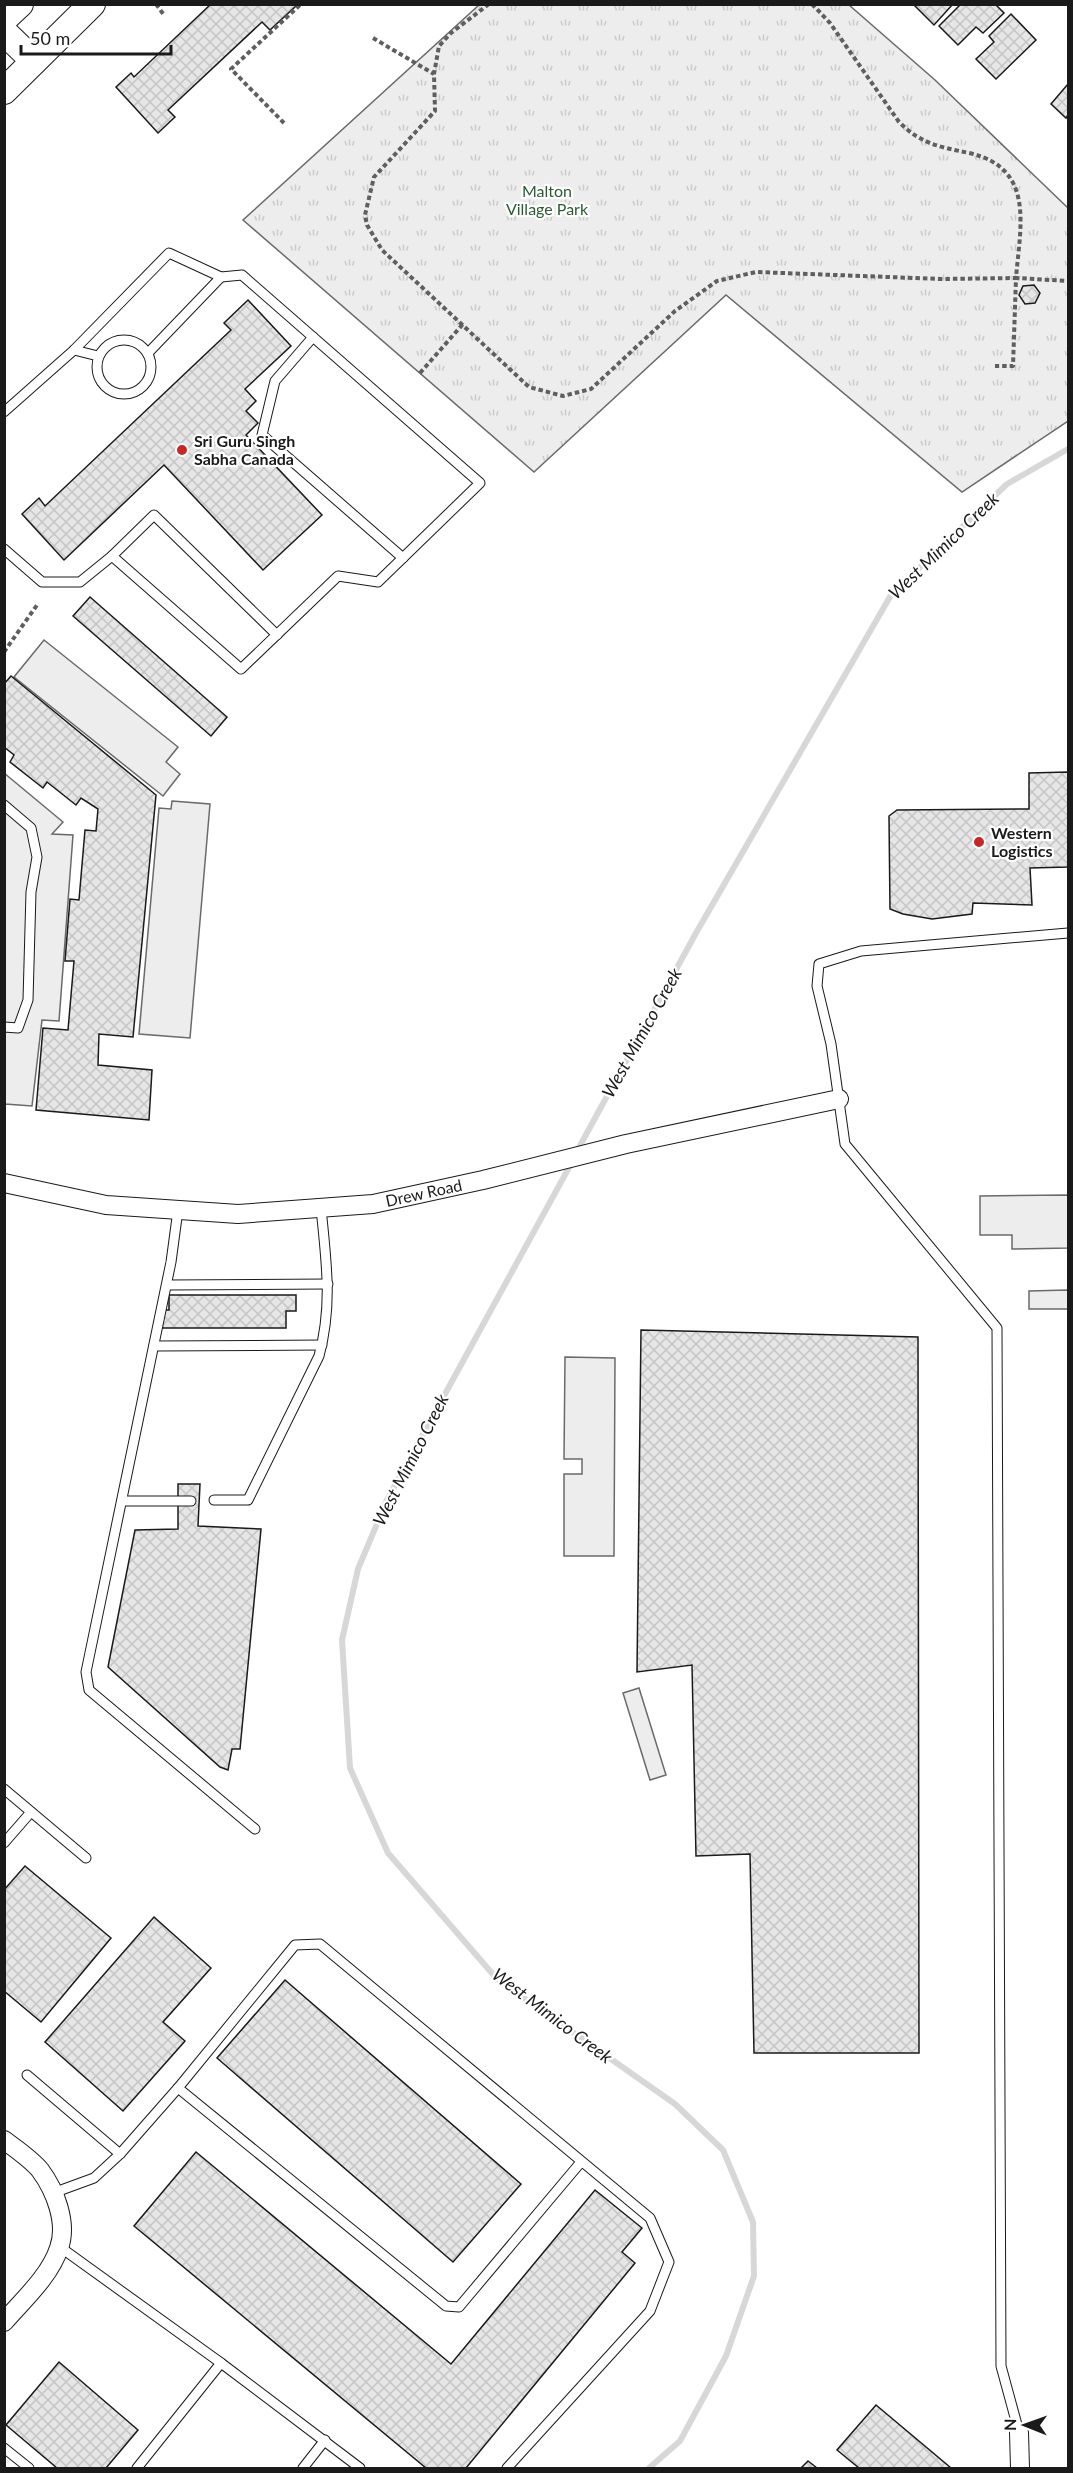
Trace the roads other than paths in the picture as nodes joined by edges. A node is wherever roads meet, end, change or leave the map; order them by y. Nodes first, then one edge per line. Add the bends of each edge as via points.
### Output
1 (20, 4) edge
2 (92, 4) edge
3 (4, 19) edge
4 (4, 32) edge
5 (34, 62) junction
6 (4, 91) edge
7 (221, 277) junction
8 (313, 336) junction
9 (74, 350) junction
10 (148, 353) junction
11 (98, 356) junction
12 (4, 412) edge
13 (4, 549) edge
14 (112, 556) junction
15 (403, 558) junction
16 (277, 635) junction
17 (4, 805) edge
18 (1068, 933) edge
19 (4, 1027) edge
20 (839, 1099) junction
21 (4, 1183) edge
22 (321, 1208) junction
23 (178, 1210) junction
24 (328, 1284) junction
25 (167, 1285) junction
26 (322, 1345) junction
27 (154, 1346) junction
28 (214, 1500) dead end
29 (122, 1501) junction
30 (191, 1501) dead end
31 (4, 1789) edge
32 (31, 1812) junction
33 (255, 1829) dead end
34 (4, 1843) edge
35 (86, 1858) dead end
36 (27, 2075) dead end
37 (178, 2088) junction
38 (4, 2140) edge
39 (120, 2154) junction
40 (581, 2162) junction
41 (53, 2193) junction
42 (60, 2247) junction
43 (4, 2322) edge
44 (221, 2363) junction
45 (1019, 2432) joint
46 (326, 2440) junction
47 (4, 2448) edge
48 (29, 2469) edge
49 (137, 2469) edge
50 (303, 2469) edge
51 (360, 2469) edge
52 (507, 2469) edge
53 (1020, 2469) edge

1 - 3 main road
2 - 5 main road
4 - 5 main road
5 - 6 main road
7 - 8 lane via 242,275
7 - 9 lane via 169,253
7 - 10 lane
8 - 15 lane via 275,381 262,435
8 - 15 lane via 480,483
9 - 11 lane
9 - 12 lane
10 - 11 lane via 135,341 126,339 109,343
10 - 11 lane via 148,380 125,394 107,389 101,382 97,374
13 - 14 lane via 42,582 80,582
14 - 16 lane via 241,669
14 - 16 lane via 154,515
15 - 16 lane via 378,582 338,576
17 - 19 lane via 31,828 37,857 28,1000 18,1028
18 - 20 lane via 861,951 819,964 817,986
20 - 22 street, Drew Road via 373,1204
20 - 45 lane via 845,1144 997,1328 1001,2366
21 - 23 street, Drew Road via 106,1205
22 - 23 street, Drew Road via 238,1214
22 - 24 lane
23 - 25 lane
24 - 25 lane
24 - 26 lane
25 - 27 lane
26 - 27 lane
26 - 28 lane via 248,1500
27 - 29 lane
29 - 30 lane
29 - 33 lane via 86,1672 88,1690
31 - 32 lane
32 - 34 lane
32 - 35 lane
36 - 39 lane
37 - 39 lane
37 - 40 lane via 446,2306 459,2307
37 - 40 lane via 295,1944 320,1944
38 - 41 street via 39,2169
39 - 41 lane via 94,2178
40 - 52 lane via 650,2218 669,2262 650,2310
41 - 42 street via 61,2217
42 - 43 street via 47,2270
42 - 44 lane
44 - 46 lane
44 - 49 lane
45 - 53 street
46 - 50 lane
46 - 51 lane
47 - 48 lane

